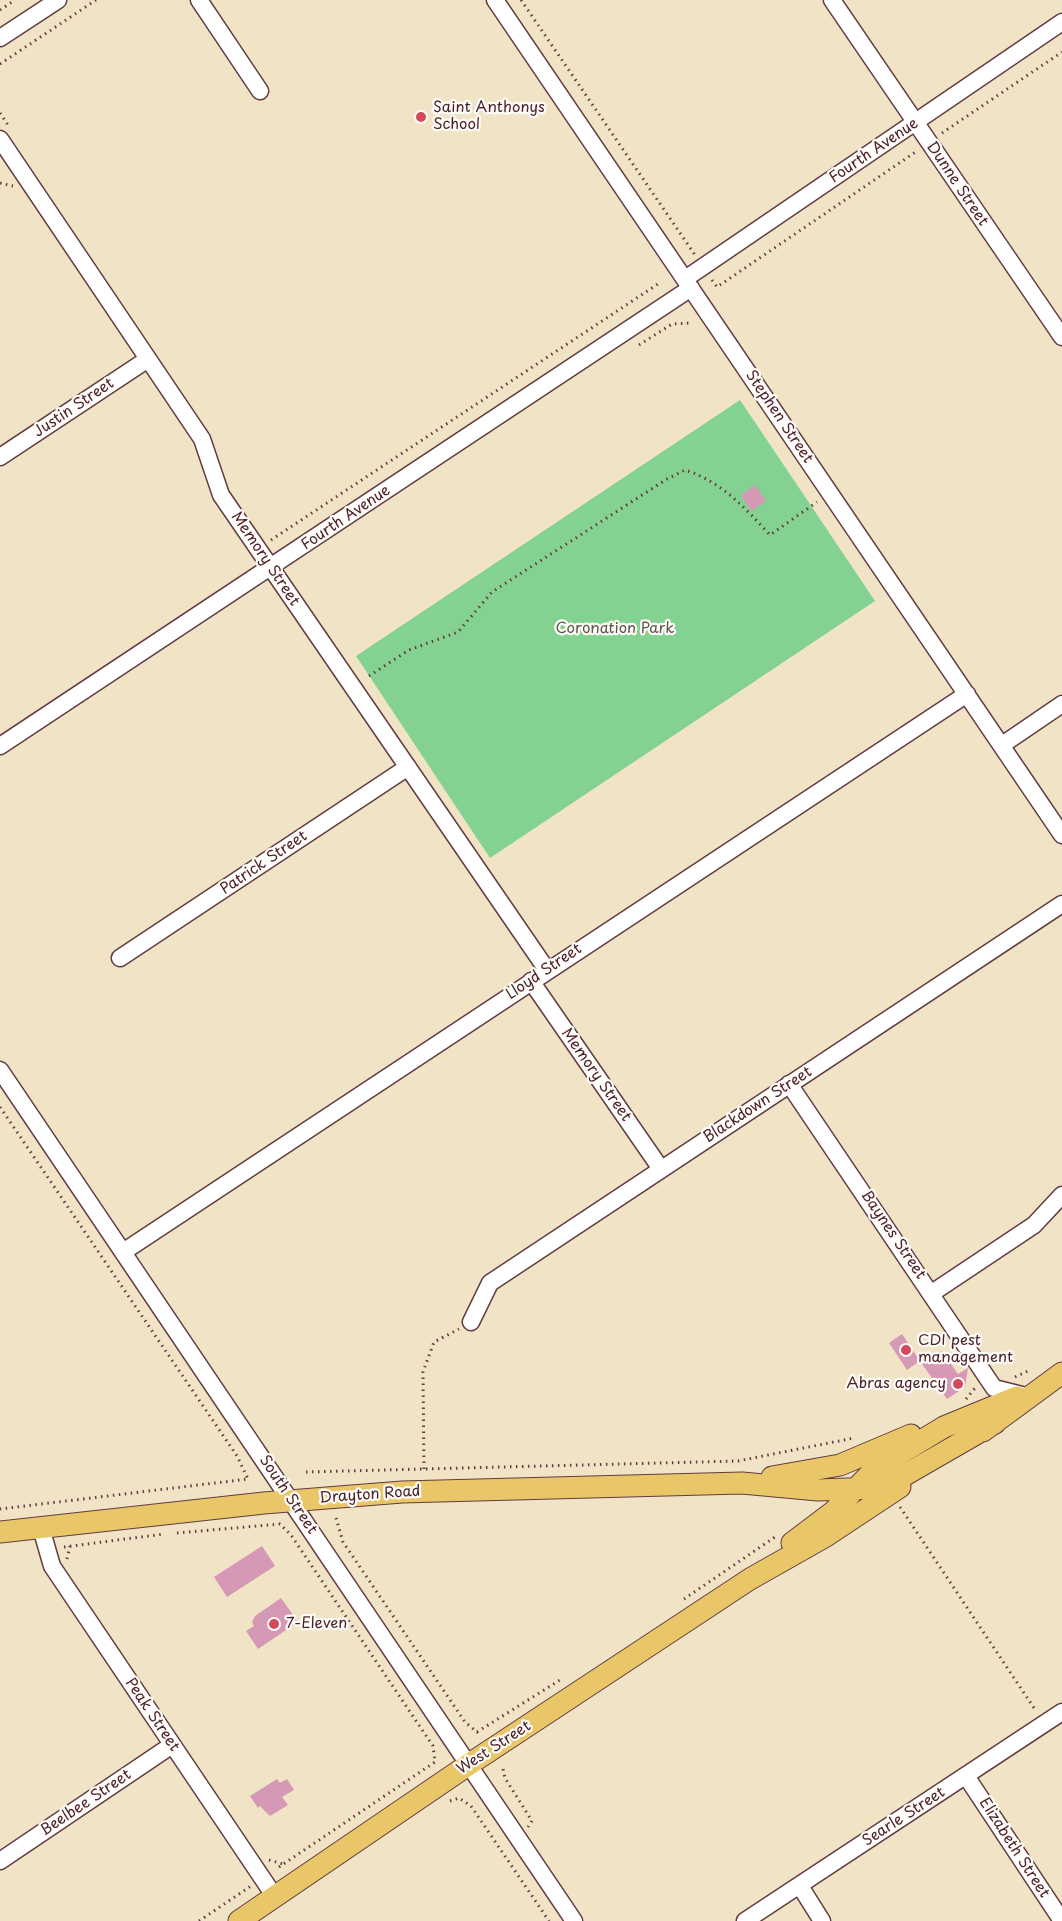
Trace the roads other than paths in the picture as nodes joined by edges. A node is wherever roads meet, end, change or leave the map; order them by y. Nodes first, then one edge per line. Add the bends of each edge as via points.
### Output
1 (58, 0) edge
2 (199, 0) edge
3 (495, 0) edge
4 (832, 0) edge
5 (1062, 22) edge
6 (0, 38) edge
7 (260, 91) dead end
8 (915, 122) junction
9 (0, 139) edge
10 (688, 283) junction
11 (1062, 337) edge
12 (148, 359) junction
13 (0, 457) edge
14 (271, 568) junction
15 (967, 694) junction
16 (1062, 704) edge
17 (1002, 745) junction
18 (0, 746) edge
19 (408, 767) junction
20 (1062, 835) edge
21 (1062, 904) edge
22 (120, 958) dead end
23 (547, 970) junction
24 (531, 981) junction
25 (0, 1070) edge
26 (789, 1084) junction
27 (661, 1169) junction
28 (1062, 1195) edge
29 (123, 1252) junction
30 (932, 1293) junction
31 (471, 1322) road end
32 (1062, 1373) edge
33 (991, 1384) junction
34 (1030, 1385) junction
35 (968, 1410) junction
36 (995, 1423) junction
37 (944, 1427) junction
38 (742, 1483) junction
39 (855, 1489) junction
40 (292, 1500) junction
41 (40, 1528) junction
42 (0, 1532) edge
43 (750, 1579) junction
44 (1062, 1712) edge
45 (172, 1745) junction
46 (468, 1765) junction
47 (966, 1776) junction
48 (0, 1861) edge
49 (800, 1886) junction
50 (275, 1897) junction
51 (239, 1921) edge
52 (574, 1921) edge
53 (745, 1921) edge
54 (822, 1921) edge
55 (1062, 1921) edge

1 - 6 street
2 - 7 street
3 - 10 street, Stephen Street
4 - 8 street, Dunne Street
5 - 8 street, Fourth Avenue
8 - 10 street, Fourth Avenue via 703,267
8 - 11 street, Dunne Street
9 - 12 street, Memory Street
10 - 14 street, Fourth Avenue
10 - 15 street, Stephen Street
12 - 13 street, Justin Street
12 - 14 street, Memory Street via 202,439 221,495
14 - 18 street, Fourth Avenue
14 - 19 street, Memory Street
15 - 17 street, Stephen Street
15 - 23 street, Lloyd Street
16 - 17 street
17 - 20 street, Stephen Street
19 - 22 street, Patrick Street
19 - 23 street, Memory Street
21 - 26 street, Blackdown Street
23 - 24 street, Lloyd Street
24 - 27 street, Memory Street
24 - 29 street, Lloyd Street
25 - 29 street, South Street
26 - 27 street, Blackdown Street
26 - 30 street, Baynes Street
27 - 31 street, Blackdown Street via 490,1283
28 - 30 street via 1034,1225
29 - 40 street, South Street
30 - 33 street, Baynes Street
32 - 34 main road
33 - 34 street
33 - 35 street
34 - 35 main road
34 - 36 main road
35 - 37 main road
36 - 39 main road via 891,1482
36 - 43 main road via 826,1536
37 - 38 main road via 903,1437 840,1465
37 - 39 main road via 873,1471
38 - 39 main road
38 - 40 main road, Drayton Road via 402,1492
39 - 43 main road
40 - 41 main road, Drayton Road
40 - 46 street, South Street
41 - 42 main road, Drayton Road
41 - 45 street, Peak Street via 52,1566
43 - 46 main road, West Street
44 - 47 street, Searle Street
45 - 48 street, Beelbee Street
45 - 50 street, Peak Street
46 - 50 main road, West Street
46 - 52 street, South Street
47 - 49 street, Searle Street
47 - 55 street, Elizabeth Street
49 - 53 street, Searle Street
49 - 54 street
50 - 51 main road, West Street

